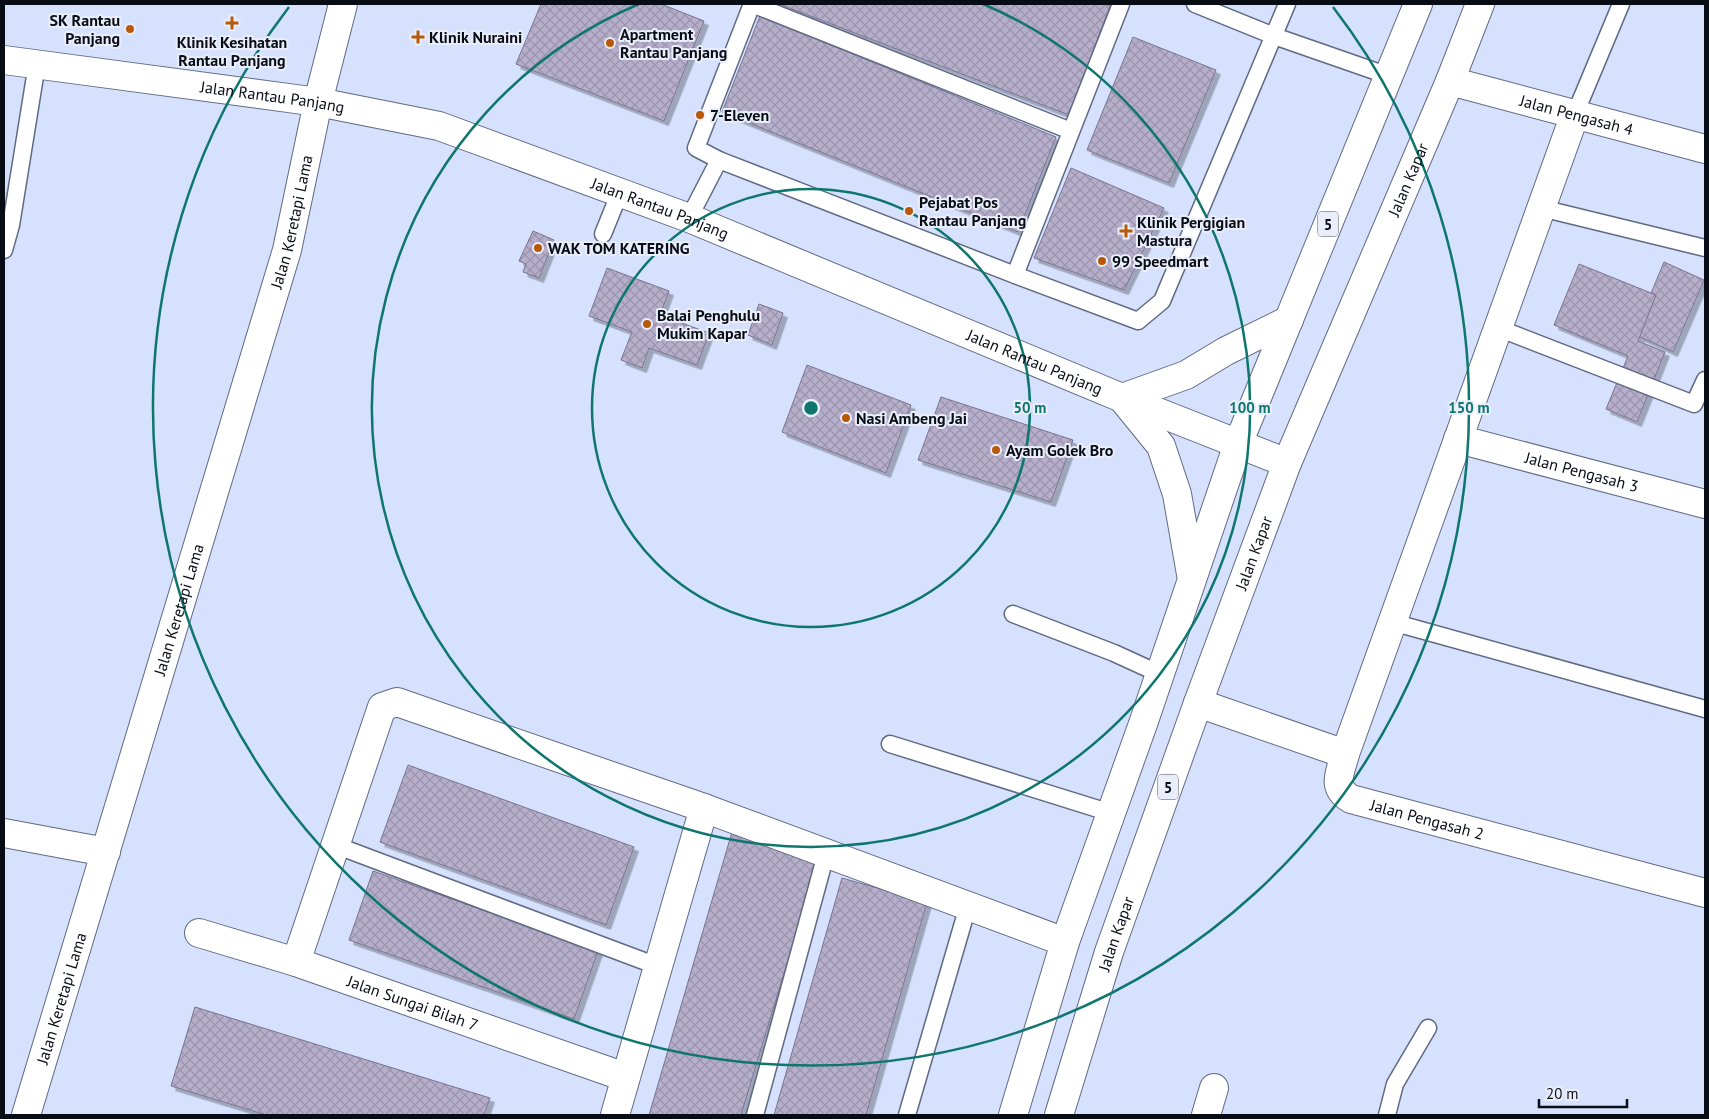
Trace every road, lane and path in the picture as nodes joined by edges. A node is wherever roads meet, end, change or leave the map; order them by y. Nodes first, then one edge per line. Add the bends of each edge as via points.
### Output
1 (343, 4) edge
2 (752, 4) edge
3 (1121, 4) edge
4 (1195, 4) edge
5 (1287, 4) edge
6 (1418, 4) edge
7 (1480, 4) edge
8 (1621, 4) edge
9 (1274, 36) junction
10 (4, 60) edge
11 (37, 64) junction
12 (1389, 76) junction
13 (1450, 81) junction
14 (318, 102) junction
15 (1575, 114) junction
16 (1071, 131) junction
17 (1705, 149) edge
18 (719, 160) junction
19 (620, 192) junction
20 (1541, 208) junction
21 (689, 218) junction
22 (603, 234) dead end
23 (1705, 248) edge
24 (4, 250) edge
25 (1015, 275) junction
26 (1289, 320) junction
27 (1498, 328) junction
28 (1705, 380) edge
29 (1122, 398) junction
30 (1458, 439) junction
31 (1238, 444) junction
32 (1287, 463) junction
33 (1705, 504) edge
34 (1192, 578) junction
35 (1013, 614) dead end
36 (1392, 622) junction
37 (1160, 674) junction
38 (1198, 702) junction
39 (1705, 709) edge
40 (890, 744) dead end
41 (1345, 754) junction
42 (704, 808) junction
43 (1111, 813) junction
44 (4, 833) edge
45 (335, 845) junction
46 (106, 852) junction
47 (826, 854) junction
48 (1705, 893) edge
49 (968, 906) junction
50 (199, 933) dead end
51 (1064, 942) junction
52 (296, 962) junction
53 (657, 966) junction
54 (1428, 1028) dead end
55 (625, 1077) junction
56 (1214, 1088) dead end
57 (26, 1115) edge
58 (615, 1115) edge
59 (755, 1115) edge
60 (907, 1115) edge
61 (1013, 1115) edge
62 (1059, 1115) edge
63 (1206, 1115) edge
64 (1387, 1115) edge

1 - 14 main road, Jalan Keretapi Lama
2 - 16 lane
2 - 18 lane via 696,148
3 - 16 lane
4 - 9 lane
5 - 9 lane
6 - 12 main road, 5
7 - 13 main road, Jalan Kapar / 5
8 - 15 lane
9 - 12 lane
9 - 25 lane via 1162,301 1138,321
10 - 11 main road, Jalan Rantau Panjang
11 - 14 main road, Jalan Rantau Panjang
11 - 24 lane via 11,225
12 - 26 main road, 5
13 - 15 main road, Jalan Pengasah 4
13 - 32 main road, Jalan Kapar / 5
14 - 19 main road, Jalan Rantau Panjang via 439,126
14 - 46 main road, Jalan Keretapi Lama via 287,250
15 - 17 main road, Jalan Pengasah 4
15 - 20 main road
16 - 25 lane
18 - 21 lane
18 - 25 lane
19 - 21 main road, Jalan Rantau Panjang
19 - 22 lane
20 - 23 lane
20 - 27 main road
21 - 29 main road, Jalan Rantau Panjang
26 - 29 main road via 1186,375
26 - 31 main road, 5
27 - 28 lane via 1694,404
27 - 30 main road
29 - 31 main road, Jalan Rantau Panjang
29 - 34 main road via 1161,446 1177,494
30 - 33 main road, Jalan Pengasah 3
30 - 36 main road
31 - 32 main road, Jalan Rantau Panjang
31 - 34 main road, 5
32 - 38 main road, Jalan Kapar / 5
34 - 37 main road, 5
35 - 37 lane
36 - 39 lane
36 - 41 main road
37 - 43 main road, 5
38 - 41 main road
38 - 62 main road, Jalan Kapar / 5 via 1110,952
40 - 43 lane
41 - 48 main road, Jalan Pengasah 2 via 1338,785 1342,793 1351,799
42 - 45 main road via 397,702 382,707
42 - 47 main road
42 - 53 main road
43 - 51 main road, 5
44 - 46 main road
45 - 52 main road
45 - 53 lane
46 - 57 main road, Jalan Keretapi Lama
47 - 49 main road
47 - 59 lane
49 - 51 main road
49 - 60 lane
50 - 52 main road, Jalan Sungai Bilah 7
51 - 61 main road, 5
52 - 55 main road, Jalan Sungai Bilah 7
53 - 55 main road
54 - 64 lane via 1396,1084
55 - 58 main road
56 - 63 main road

